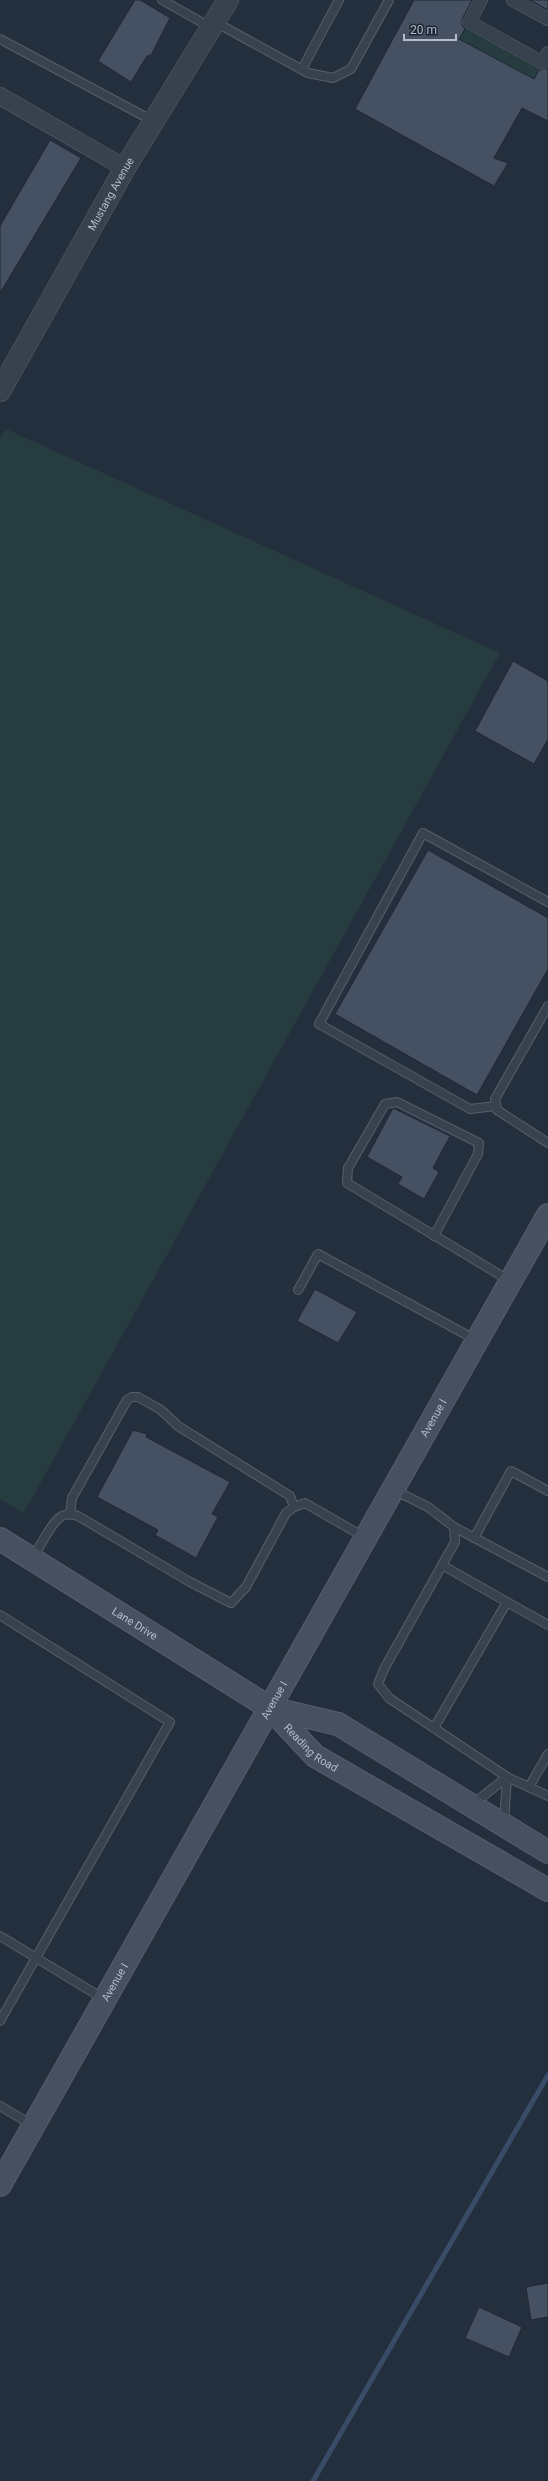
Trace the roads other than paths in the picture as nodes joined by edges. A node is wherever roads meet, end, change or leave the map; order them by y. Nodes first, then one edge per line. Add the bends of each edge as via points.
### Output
1 (162, 0) edge
2 (228, 0) edge
3 (339, 0) edge
4 (389, 0) edge
5 (481, 0) edge
6 (513, 0) edge
7 (548, 19) edge
8 (213, 25) junction
9 (0, 39) edge
10 (548, 53) edge
11 (302, 70) junction
12 (0, 96) edge
13 (154, 121) junction
14 (125, 168) junction
15 (2, 383) edge
16 (548, 902) edge
17 (548, 1006) edge
18 (496, 1106) junction
19 (548, 1143) edge
20 (548, 1215) edge
21 (434, 1236) junction
22 (510, 1282) junction
23 (298, 1290) dead end
24 (477, 1341) junction
25 (393, 1490) junction
26 (548, 1491) edge
27 (294, 1507) junction
28 (70, 1514) junction
29 (454, 1527) junction
30 (366, 1538) junction
31 (474, 1538) junction
32 (0, 1539) edge
33 (32, 1559) junction
34 (442, 1565) junction
35 (548, 1577) edge
36 (507, 1602) junction
37 (0, 1615) edge
38 (548, 1624) edge
39 (270, 1708) junction
40 (434, 1728) junction
41 (548, 1754) edge
42 (507, 1777) junction
43 (529, 1787) junction
44 (548, 1796) edge
45 (471, 1805) junction
46 (504, 1826) junction
47 (548, 1852) edge
48 (548, 1890) edge
49 (0, 1936) edge
50 (37, 1958) junction
51 (105, 1999) junction
52 (0, 2021) edge
53 (0, 2106) edge
54 (33, 2126) junction
55 (0, 2185) edge

1 - 8 lane
2 - 8 street, Mustang Avenue
3 - 11 lane
4 - 11 lane via 351,69 333,78
5 - 10 street via 469,22 543,63
6 - 7 street
8 - 11 lane
8 - 13 street, Mustang Avenue
9 - 13 lane
12 - 14 street
13 - 14 street, Mustang Avenue
14 - 15 street, Mustang Avenue
16 - 18 lane via 423,833 319,1024 470,1109
17 - 18 lane via 495,1099
18 - 19 lane via 497,1110
20 - 22 main road, Avenue I
21 - 21 lane via 347,1183 348,1168 385,1104 396,1102 479,1143 478,1154
21 - 22 lane
22 - 24 main road, Avenue I
23 - 24 lane via 318,1254
24 - 25 main road, Avenue I
25 - 29 lane via 428,1507
25 - 30 main road, Avenue I
26 - 31 lane via 511,1470
27 - 28 lane via 286,1513 246,1587 236,1600 230,1603 78,1516
27 - 28 lane via 290,1496 274,1484 178,1426 161,1410 138,1397 132,1397 127,1400 72,1498
27 - 30 lane via 305,1503
28 - 33 lane via 62,1516 54,1524
29 - 31 lane
29 - 34 lane via 454,1542
30 - 39 main road, Avenue I
31 - 35 lane
32 - 33 main road, Lane Drive
33 - 39 main road, Lane Drive
34 - 36 lane
34 - 40 lane via 378,1684 389,1698
36 - 38 lane
36 - 40 lane
37 - 50 lane via 170,1722
39 - 45 main road, Reading Road via 338,1724
39 - 48 main road, Reading Road via 315,1756
39 - 51 main road, Avenue I
40 - 42 lane
41 - 43 lane
42 - 43 lane
42 - 45 lane
42 - 46 lane
43 - 44 lane
45 - 46 main road, Reading Road
46 - 47 main road, Reading Road
49 - 50 lane
50 - 51 lane
50 - 52 lane
51 - 54 main road, Avenue I
53 - 54 lane
54 - 55 main road, Avenue I

